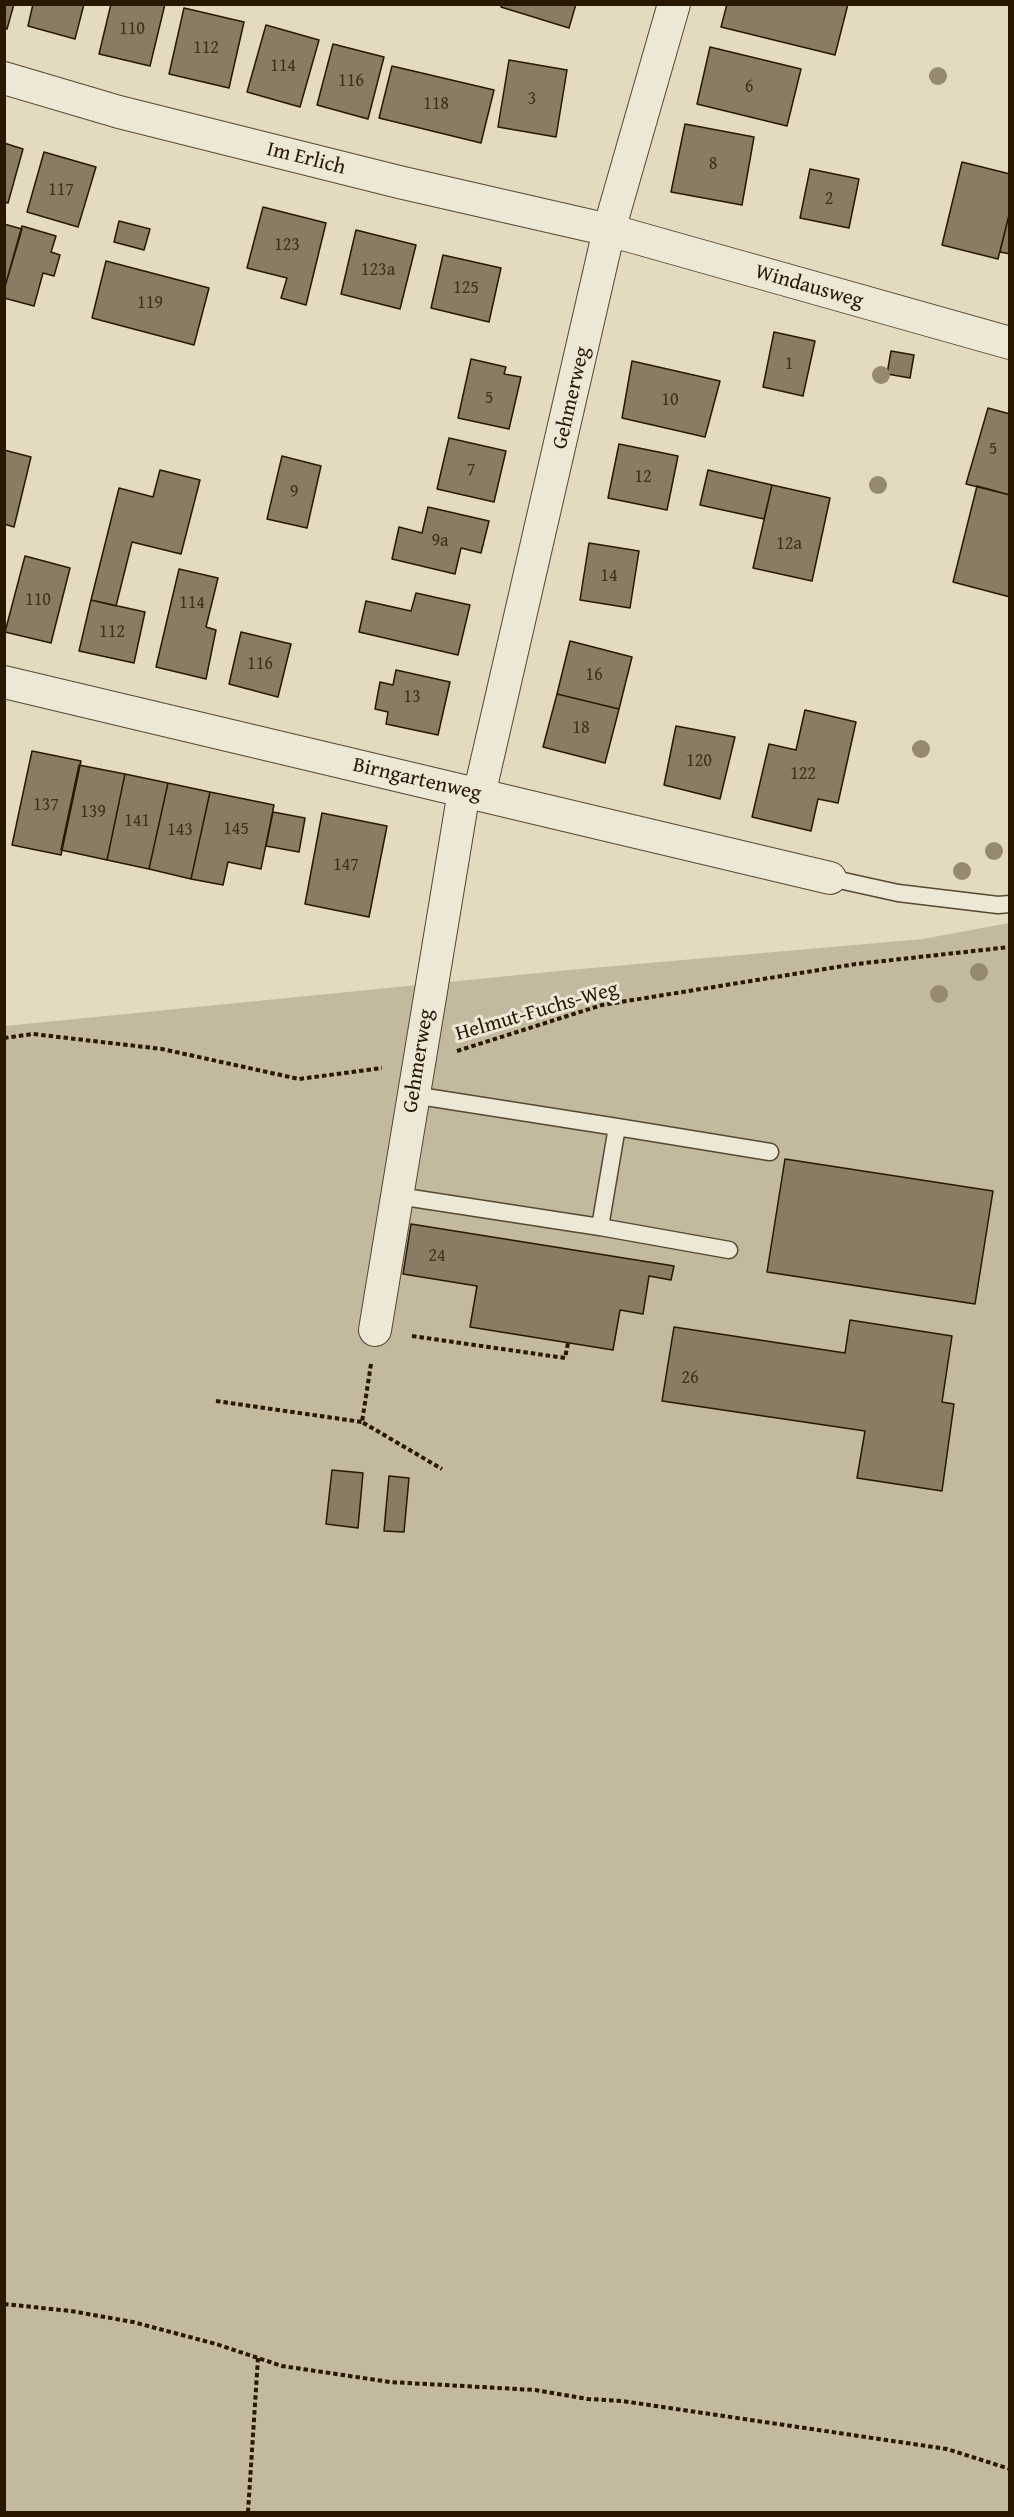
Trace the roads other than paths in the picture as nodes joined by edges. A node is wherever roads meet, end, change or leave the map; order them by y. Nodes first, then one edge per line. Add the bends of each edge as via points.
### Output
1 (674, 4) edge
2 (4, 78) edge
3 (609, 231) junction
4 (1010, 343) edge
5 (4, 682) edge
6 (472, 793) junction
7 (830, 878) joint
8 (1010, 904) edge
9 (413, 1095) junction
10 (617, 1127) junction
11 (770, 1152) dead end
12 (398, 1196) junction
13 (600, 1227) junction
14 (729, 1250) dead end
15 (375, 1330) road end

1 - 3 street, Gehmerweg
2 - 3 street, Im Erlich via 130,115
3 - 4 street, Windausweg
3 - 6 street, Gehmerweg
5 - 6 street, Birngartenweg
6 - 7 street, Birngartenweg
6 - 9 street, Gehmerweg
7 - 8 lane via 898,893
9 - 10 lane
9 - 12 street, Gehmerweg
10 - 11 lane
10 - 13 lane
12 - 13 lane
12 - 15 street, Gehmerweg
13 - 14 lane

